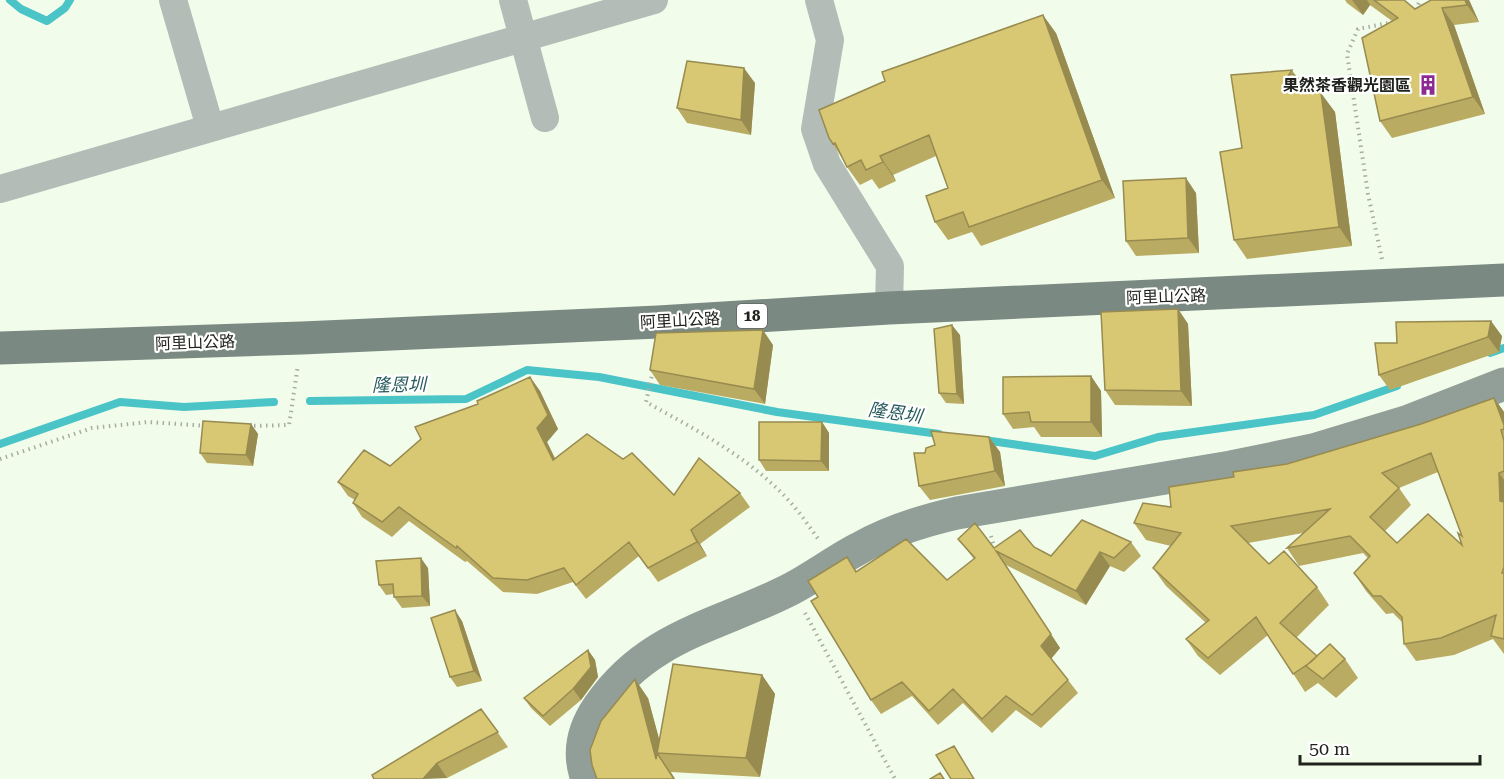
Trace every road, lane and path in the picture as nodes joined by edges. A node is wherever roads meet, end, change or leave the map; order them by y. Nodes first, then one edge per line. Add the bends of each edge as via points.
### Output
1 (173, 0) edge
2 (513, 0) edge
3 (654, 0) edge
4 (819, 0) edge
5 (1420, 0) edge
6 (1413, 18) edge
7 (1402, 20) edge
8 (523, 38) junction
9 (545, 118) dead end
10 (210, 128) junction
11 (0, 189) edge
12 (1504, 280) edge
13 (1388, 286) junction
14 (889, 308) junction
15 (302, 338) junction
16 (0, 348) edge
17 (654, 369) edge
18 (1504, 384) edge
19 (242, 426) edge
20 (219, 427) edge
21 (0, 459) edge
22 (984, 509) junction
23 (835, 562) junction
24 (999, 563) edge
25 (791, 589) junction
26 (587, 779) edge
27 (895, 779) edge

1 - 10 street
2 - 8 street
3 - 8 street
4 - 14 street via 830,40 815,129 827,164 890,266
5 - 6 path
7 - 13 path via 1358,29 1347,54 1368,194
8 - 9 street
8 - 10 street
10 - 11 street
12 - 13 main road, 阿里山公路 / 18
13 - 14 main road, 阿里山公路 / 18
14 - 15 main road, 阿里山公路 / 18
15 - 16 main road, 阿里山公路 / 18
15 - 19 path via 289,425
17 - 23 path via 646,402 722,444 763,476 791,502
18 - 22 street via 1409,421 1272,460
20 - 21 path via 148,422 92,428
22 - 23 street via 905,528
22 - 24 path
23 - 25 street
25 - 26 street via 672,640 623,677 595,712 583,738 582,766
25 - 27 path

